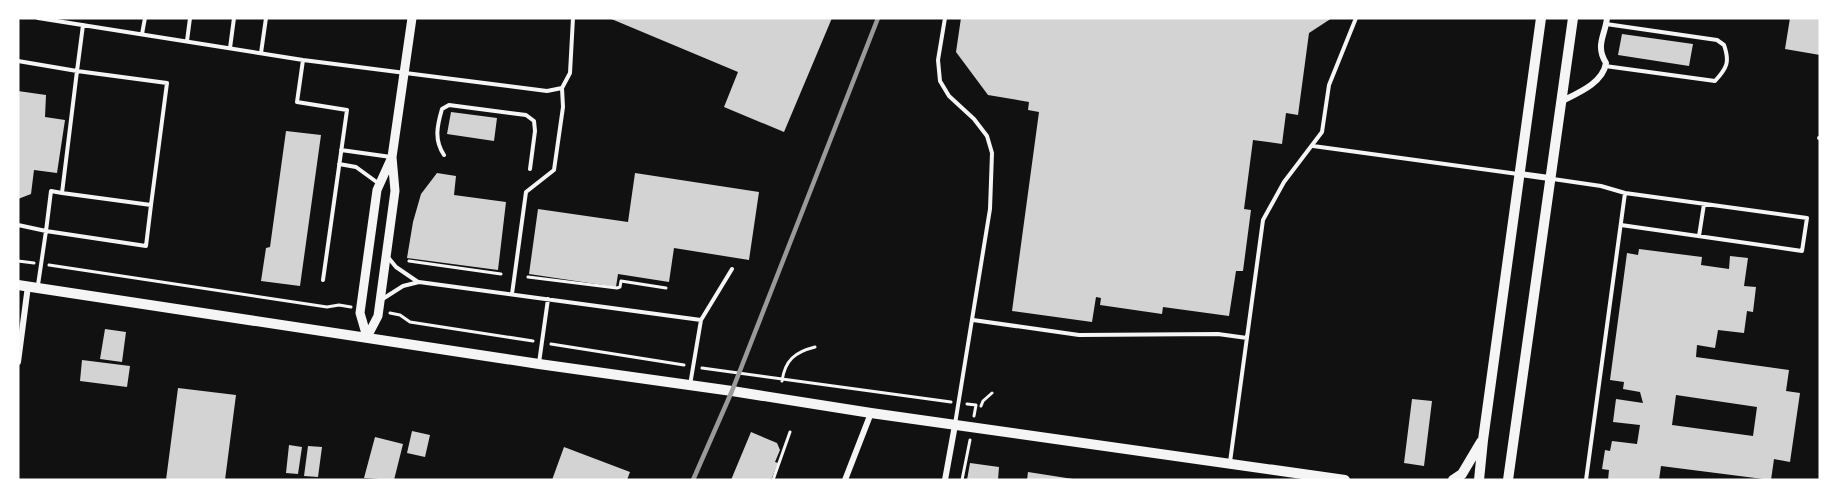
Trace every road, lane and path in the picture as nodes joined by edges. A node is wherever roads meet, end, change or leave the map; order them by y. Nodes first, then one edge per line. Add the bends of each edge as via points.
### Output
1 (38, 18) edge
2 (145, 18) edge
3 (190, 18) edge
4 (234, 18) edge
5 (266, 18) edge
6 (412, 18) edge
7 (573, 18) edge
8 (945, 18) edge
9 (1356, 18) edge
10 (1541, 18) edge
11 (1573, 18) edge
12 (1607, 21) edge
13 (83, 25) junction
14 (142, 34) junction
15 (187, 41) junction
16 (230, 48) junction
17 (261, 53) junction
18 (303, 60) junction
19 (18, 61) edge
20 (1605, 66) junction
21 (77, 71) junction
22 (403, 73) junction
23 (562, 88) junction
24 (1561, 101) junction
25 (1313, 146) junction
26 (341, 150) junction
27 (444, 155) dead end
28 (392, 157) junction
29 (339, 164) junction
30 (530, 169) dead end
31 (1520, 174) junction
32 (1549, 178) junction
33 (379, 184) junction
34 (62, 193) junction
35 (1625, 193) junction
36 (1704, 204) junction
37 (151, 205) junction
38 (18, 225) edge
39 (1621, 225) junction
40 (46, 231) junction
41 (1699, 237) junction
42 (387, 255) junction
43 (18, 261) edge
44 (409, 261) dead end
45 (41, 264) junction
46 (732, 269) dead end
47 (501, 273) dead end
48 (528, 277) dead end
49 (323, 280) dead end
50 (418, 282) junction
51 (28, 286) edge
52 (666, 288) dead end
53 (512, 294) junction
54 (548, 299) junction
55 (380, 301) junction
56 (339, 305) dead end
57 (400, 315) dead end
58 (701, 320) junction
59 (973, 320) junction
60 (367, 337) junction
61 (1247, 338) junction
62 (542, 343) junction
63 (815, 347) dead end
64 (18, 362) edge
65 (538, 364) junction
66 (693, 367) junction
67 (782, 381) junction
68 (690, 385) junction
69 (992, 393) dead end
70 (934, 400) dead end
71 (981, 406) dead end
72 (871, 413) junction
73 (955, 425) junction
74 (790, 432) dead end
75 (1483, 440) junction
76 (967, 462) dead end
77 (1230, 464) junction
78 (773, 480) edge
79 (845, 480) edge
80 (945, 480) edge
81 (962, 480) edge
82 (1345, 480) edge
83 (1453, 480) edge
84 (1479, 480) edge
85 (1508, 480) edge
86 (1586, 480) edge

1 - 13 lane
2 - 14 lane
3 - 15 lane
4 - 16 lane
5 - 17 lane
6 - 22 street
7 - 23 lane via 570,73
8 - 59 lane via 938,60 940,81 987,136 992,153 990,209
9 - 25 lane via 1329,85 1322,132
10 - 31 main road
11 - 24 main road
12 - 20 street via 1600,54
12 - 20 lane via 1717,40 1728,56 1725,70 1715,81
13 - 14 lane
13 - 21 lane
14 - 15 lane
15 - 16 lane
16 - 17 lane
17 - 18 lane
18 - 22 lane
18 - 26 lane via 297,102 347,110
19 - 21 lane
20 - 24 street via 1584,90
21 - 34 lane
21 - 37 lane via 167,83
22 - 23 lane via 547,91
22 - 28 street
23 - 53 lane via 554,170 526,192
24 - 32 main road
25 - 31 lane
25 - 61 lane via 1284,182 1263,220
26 - 28 lane
26 - 29 lane
27 - 30 lane via 437,146 437,136 442,109 449,105 526,115 534,121 535,131
28 - 33 street
28 - 42 street via 395,191
29 - 33 lane via 356,167
29 - 49 lane
31 - 32 street
31 - 75 main road
32 - 35 lane
32 - 85 main road
33 - 60 street via 360,313
34 - 37 lane
34 - 40 lane via 51,191
35 - 36 lane
35 - 39 lane
36 - 41 lane
36 - 41 lane via 1807,218 1802,251
37 - 40 lane via 146,246
38 - 40 lane
39 - 41 lane
39 - 86 lane
40 - 45 lane
42 - 50 lane via 396,267
42 - 55 street
43 - 45 path
44 - 47 path
45 - 51 lane
45 - 56 path via 327,307
46 - 58 lane
48 - 52 path via 617,288 621,281
50 - 53 lane
50 - 55 lane via 403,286
51 - 60 main road
51 - 64 street
53 - 54 lane
54 - 58 lane
54 - 62 lane
55 - 60 street via 378,316
57 - 62 path via 411,322
58 - 66 lane
59 - 61 lane via 1079,335 1218,334
59 - 73 lane
60 - 65 main road
61 - 77 lane
62 - 65 lane
62 - 66 path
63 - 67 path via 797,352 789,359
65 - 68 main road
66 - 67 path
66 - 68 lane
67 - 70 path
68 - 72 main road
69 - 71 path
72 - 73 main road
72 - 79 street
73 - 77 main road
73 - 80 street
74 - 78 path
75 - 83 main road via 1462,474
75 - 84 main road
76 - 81 path
77 - 82 main road

